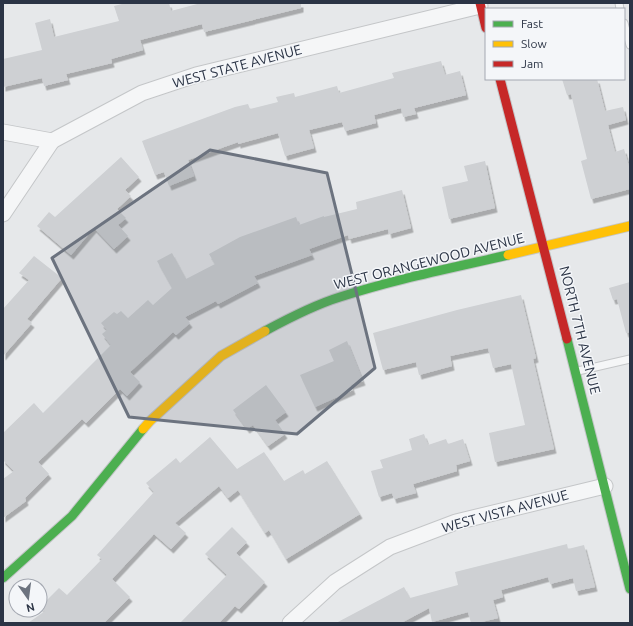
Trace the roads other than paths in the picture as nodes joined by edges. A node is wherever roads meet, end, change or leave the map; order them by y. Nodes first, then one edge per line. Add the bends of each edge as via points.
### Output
1 (480, 4) edge
2 (485, 24) edge
3 (625, 27) edge
4 (630, 45) edge
5 (500, 80) edge
6 (3, 132) edge
7 (52, 141) junction
8 (3, 214) edge
9 (630, 226) edge
10 (544, 247) junction
11 (630, 359) edge
12 (575, 371) junction
13 (605, 486) junction
14 (3, 578) edge
15 (630, 589) edge
16 (290, 623) edge

1 - 2 street
1 - 7 street, WEST STATE AVENUE via 196,75 142,93
3 - 4 lane
5 - 10 street, NORTH 7TH AVENUE
6 - 7 street
7 - 8 street
9 - 10 street, WEST ORANGEWOOD AVENUE
10 - 12 street, NORTH 7TH AVENUE
10 - 14 street, WEST ORANGEWOOD AVENUE via 339,297 290,317 221,356 150,421 72,516
11 - 12 lane
12 - 13 street, NORTH 7TH AVENUE
13 - 15 street, NORTH 7TH AVENUE
13 - 16 street, WEST VISTA AVENUE via 456,522 390,547 335,582

